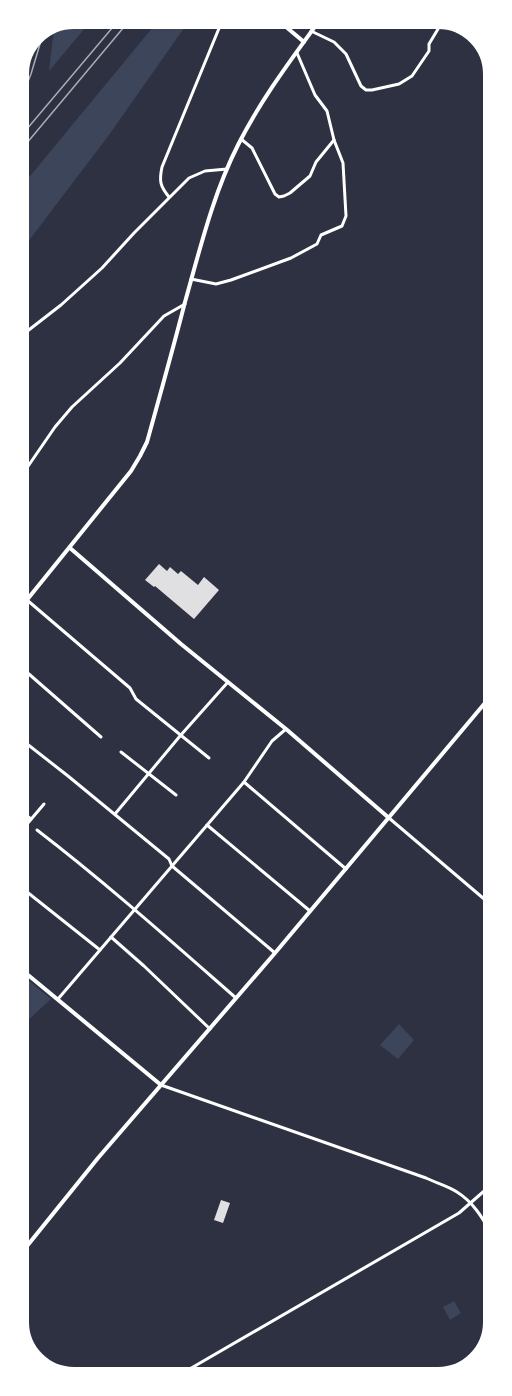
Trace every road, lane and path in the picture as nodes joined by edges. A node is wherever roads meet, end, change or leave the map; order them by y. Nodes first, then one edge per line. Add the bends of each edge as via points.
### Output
1 (219, 28) edge
2 (287, 28) edge
3 (314, 28) edge
4 (438, 28) edge
5 (312, 31) junction
6 (304, 42) junction
7 (296, 53) junction
8 (241, 139) junction
9 (334, 140) junction
10 (227, 169) junction
11 (169, 197) junction
12 (192, 279) junction
13 (185, 304) junction
14 (28, 331) edge
15 (28, 466) edge
16 (70, 548) junction
17 (28, 599) edge
18 (28, 601) edge
19 (28, 673) edge
20 (228, 682) junction
21 (484, 704) edge
22 (286, 729) junction
23 (180, 736) junction
24 (101, 737) dead end
25 (28, 745) edge
26 (121, 752) dead end
27 (209, 758) dead end
28 (148, 774) junction
29 (244, 782) junction
30 (176, 795) dead end
31 (44, 804) dead end
32 (115, 814) junction
33 (28, 817) edge
34 (390, 818) junction
35 (31, 819) junction
36 (28, 823) edge
37 (207, 825) junction
38 (37, 830) dead end
39 (172, 866) junction
40 (346, 869) junction
41 (28, 893) edge
42 (484, 899) edge
43 (135, 909) junction
44 (310, 912) junction
45 (111, 937) junction
46 (100, 950) junction
47 (275, 953) junction
48 (28, 975) edge
49 (236, 998) junction
50 (58, 999) junction
51 (210, 1029) junction
52 (161, 1085) junction
53 (484, 1191) edge
54 (471, 1203) junction
55 (484, 1221) edge
56 (28, 1245) edge
57 (191, 1368) edge

1 - 11 street via 162,168 160,183
2 - 6 street
3 - 5 street
4 - 5 street via 429,44 429,51 412,76 399,84 372,90 366,90 361,86 346,54 334,42
5 - 6 street
6 - 7 street
7 - 8 street via 261,104
7 - 9 street via 315,95 327,111
8 - 9 street via 252,148 275,194 279,197 290,193 310,176 316,162
8 - 10 street
9 - 12 street via 343,163 346,216 342,226 321,235 316,244 291,258 231,280 216,284
10 - 11 street via 205,170 189,178
10 - 12 street via 214,201
11 - 14 street via 102,268
12 - 13 street
13 - 15 street via 164,316 120,363 72,407
13 - 16 street via 145,447 131,471
16 - 17 street
16 - 20 street
18 - 23 street via 130,688 136,699
19 - 24 street
20 - 22 street
20 - 23 street
21 - 34 street
22 - 29 street via 272,741
22 - 34 street
23 - 27 street
23 - 28 street
25 - 32 street
26 - 28 street
28 - 30 street
28 - 32 street
29 - 37 street
29 - 40 street
31 - 35 street
32 - 39 street via 169,858
33 - 35 street
34 - 40 street
34 - 42 street
35 - 36 street
37 - 39 street
37 - 44 street
38 - 43 street
39 - 43 street
39 - 47 street
40 - 44 street
41 - 46 street
43 - 45 street
43 - 49 street
44 - 47 street
45 - 46 street
45 - 51 street
46 - 50 street
47 - 49 street
48 - 50 street
49 - 51 street
50 - 52 street
51 - 52 street
52 - 54 street via 426,1178 457,1192
52 - 56 street
53 - 54 street
54 - 55 street
54 - 57 street via 459,1213

